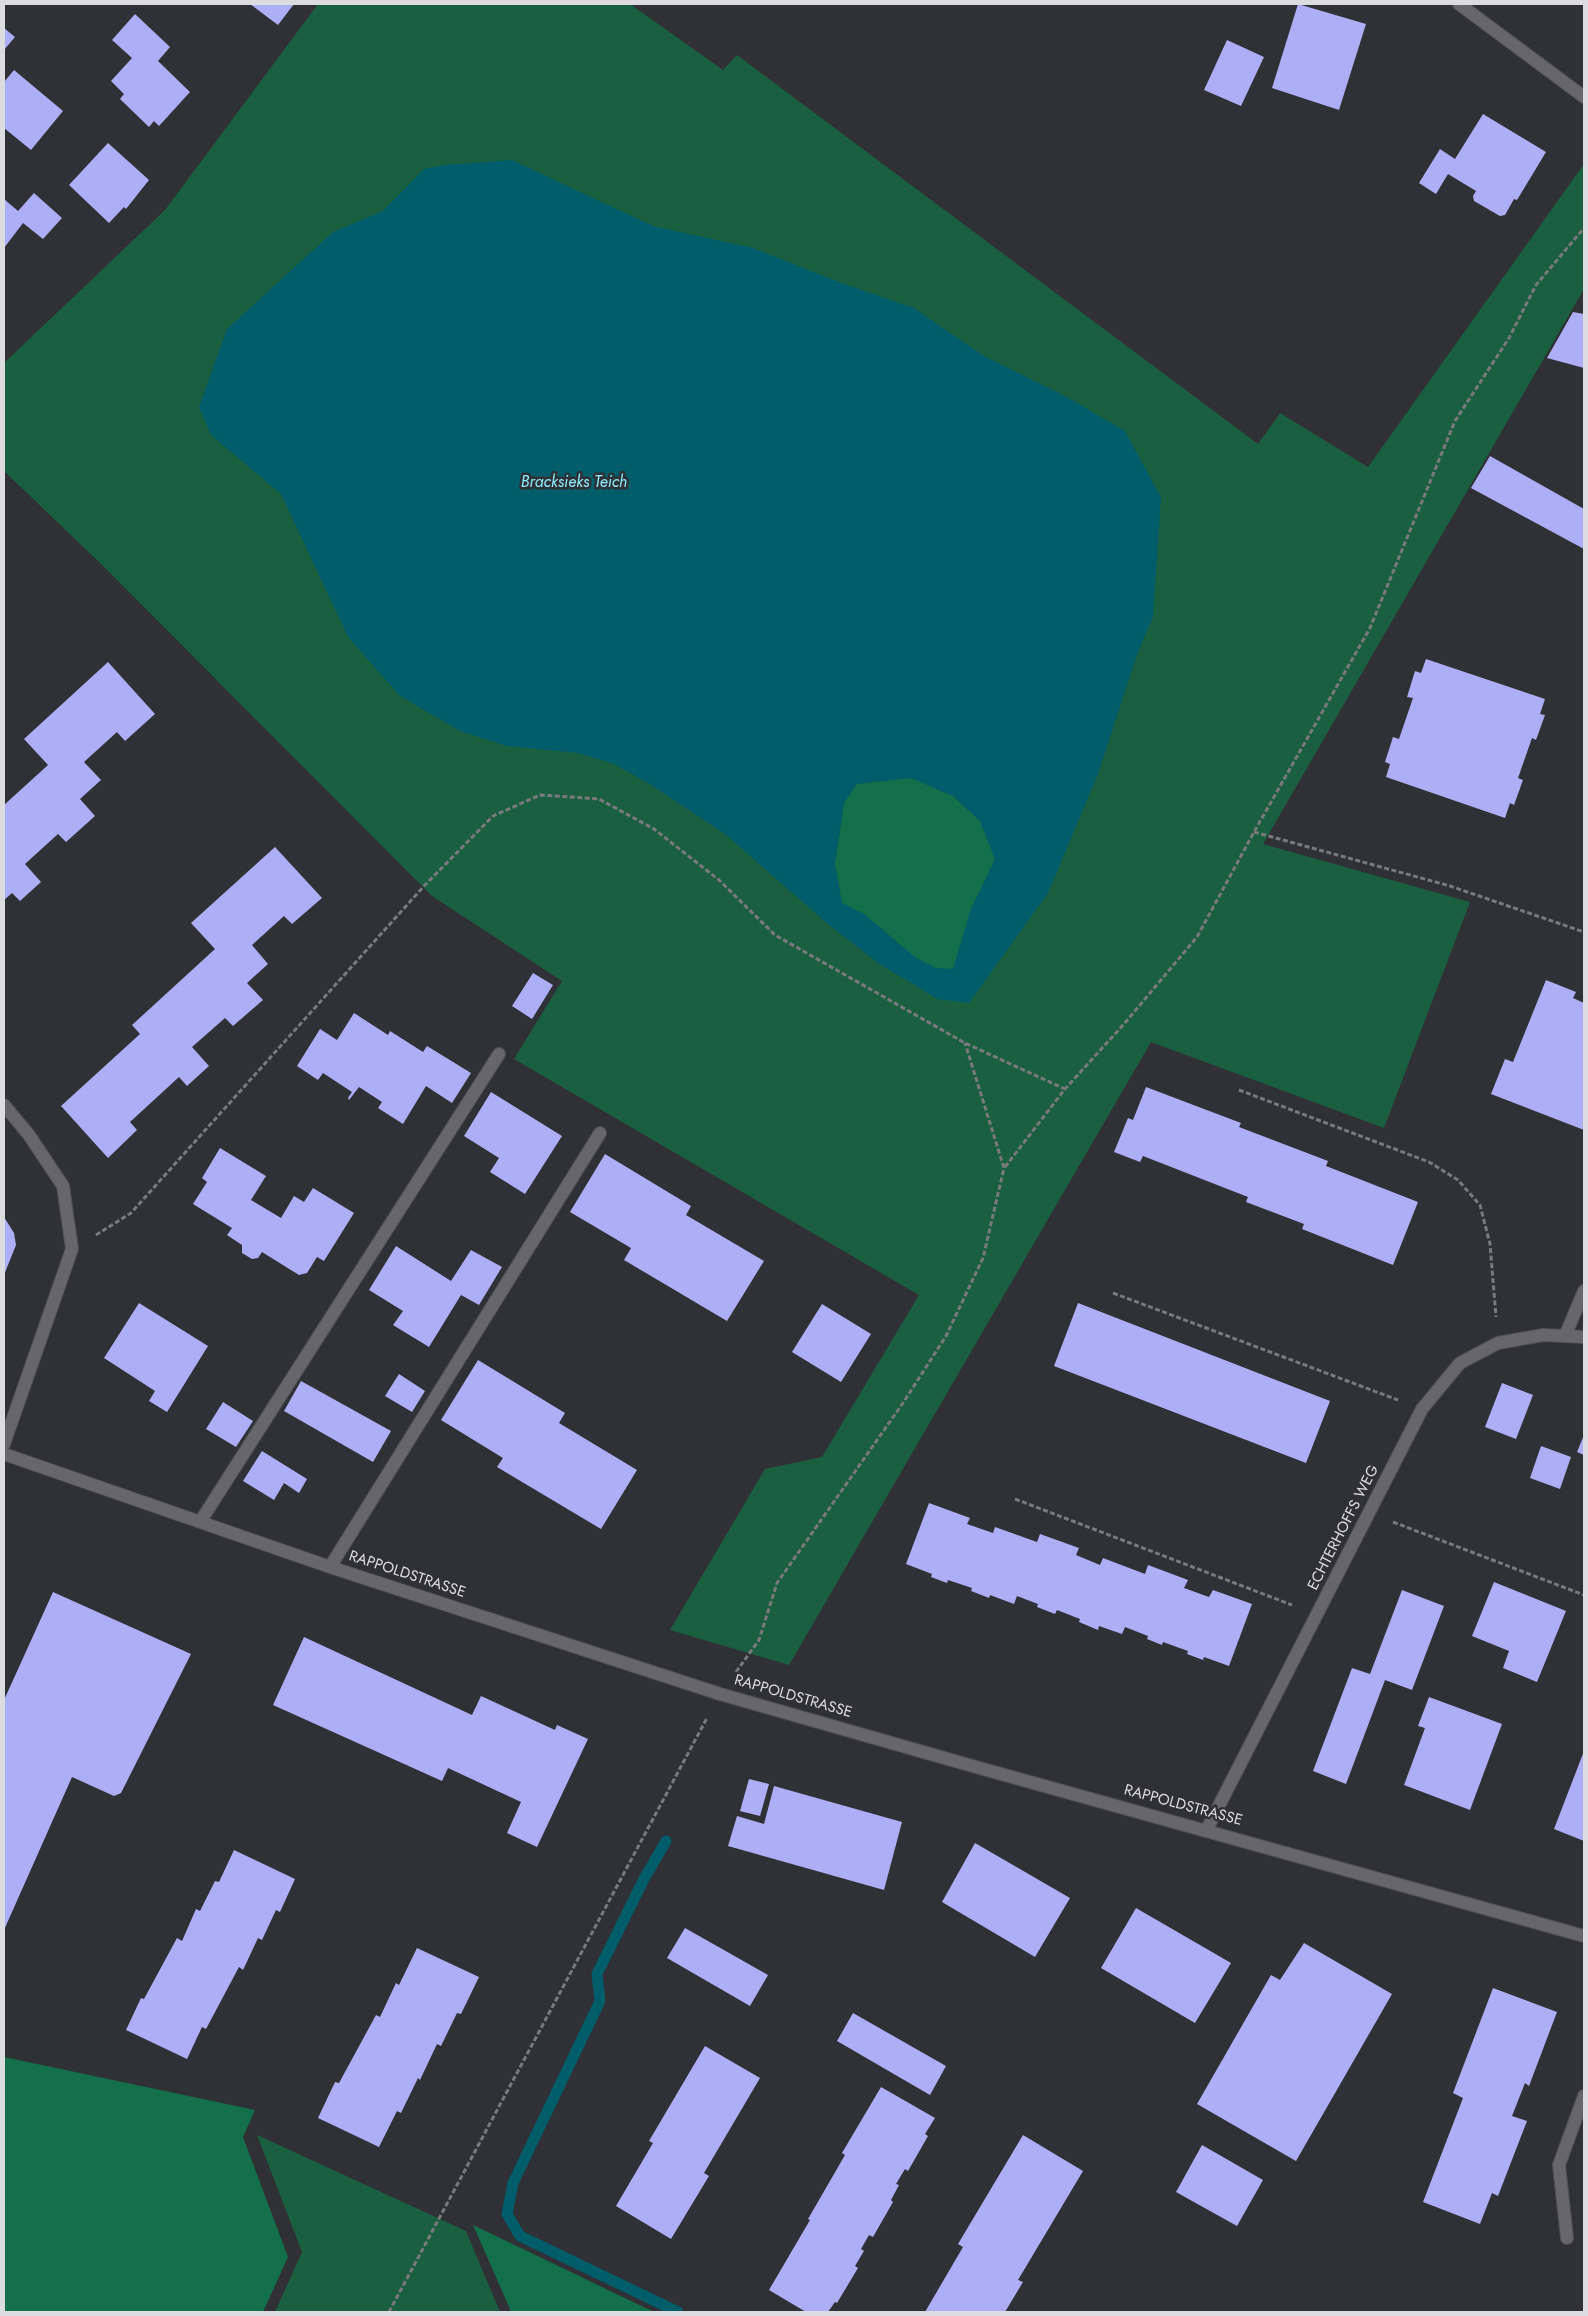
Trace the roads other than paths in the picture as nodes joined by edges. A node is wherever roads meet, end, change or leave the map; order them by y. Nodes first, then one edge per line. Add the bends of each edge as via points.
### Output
1 (1459, 4) edge
2 (1584, 97) edge
3 (498, 1054) dead end
4 (4, 1105) edge
5 (600, 1133) dead end
6 (1584, 1291) edge
7 (1565, 1336) junction
8 (1584, 1337) edge
9 (4, 1444) edge
10 (4, 1454) edge
11 (200, 1522) junction
12 (330, 1567) junction
13 (1207, 1829) junction
14 (1584, 1936) edge
15 (1584, 2096) edge
16 (1567, 2238) dead end

1 - 2 street
3 - 11 street
4 - 9 street via 29,1135 63,1186 72,1249
5 - 12 street
6 - 7 street
7 - 8 street, ECHTERHOFFS WEG
7 - 13 street, ECHTERHOFFS WEG via 1543,1335 1498,1343 1460,1363 1422,1409
10 - 11 street, RAPPOLDSTRASSE
11 - 12 street, RAPPOLDSTRASSE
12 - 13 street, RAPPOLDSTRASSE via 720,1694
13 - 14 street, RAPPOLDSTRASSE
15 - 16 street via 1560,2164

